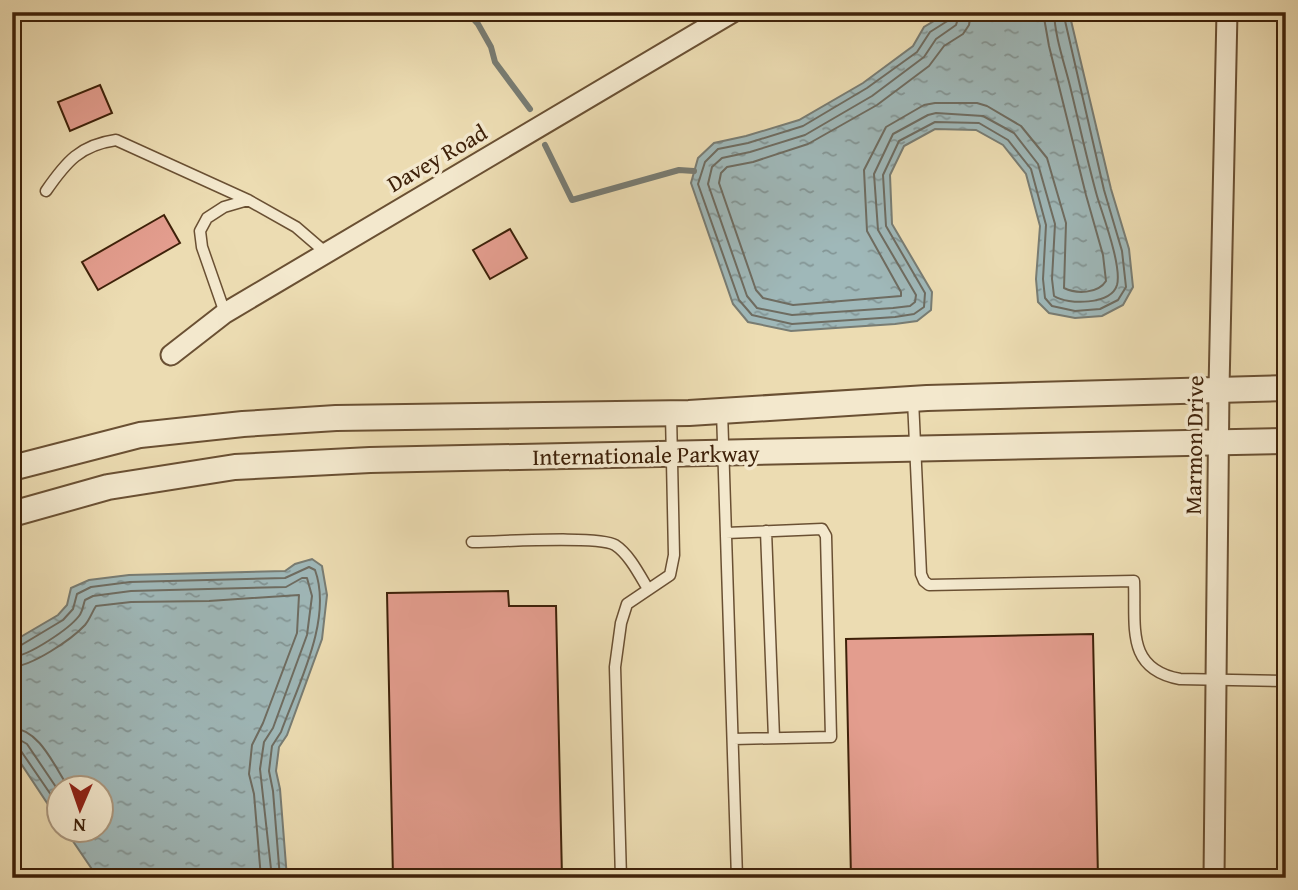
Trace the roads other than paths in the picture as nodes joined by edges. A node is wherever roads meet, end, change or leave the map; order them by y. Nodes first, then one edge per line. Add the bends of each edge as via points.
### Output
1 (733, 12) edge
2 (1227, 12) edge
3 (46, 191) dead end
4 (248, 200) junction
5 (325, 252) junction
6 (225, 313) junction
7 (171, 355) dead end
8 (1219, 388) junction
9 (1286, 388) edge
10 (913, 399) junction
11 (722, 411) junction
12 (671, 413) junction
13 (1286, 441) edge
14 (1219, 442) junction
15 (915, 449) junction
16 (725, 454) junction
17 (673, 455) junction
18 (12, 468) edge
19 (12, 514) edge
20 (766, 531) junction
21 (726, 533) junction
22 (472, 542) dead end
23 (648, 589) junction
24 (1216, 680) junction
25 (1286, 681) edge
26 (733, 738) junction
27 (774, 738) junction
28 (621, 878) edge
29 (737, 878) edge
30 (1214, 878) edge

1 - 5 street, Davey Road
2 - 8 street, Marmon Drive
3 - 4 lane via 79,152 116,140
4 - 5 lane via 296,227
4 - 6 lane via 224,207 207,218 200,231
5 - 6 street, Davey Road
6 - 7 street, Davey Road
8 - 9 street, Internationale Parkway
8 - 10 street, Internationale Parkway
8 - 14 street, Marmon Drive
10 - 11 street, Internationale Parkway
10 - 15 lane
11 - 12 street, Internationale Parkway
11 - 16 lane
12 - 17 lane
12 - 18 street, Internationale Parkway via 336,418 243,424 140,435
13 - 14 street, Internationale Parkway
14 - 15 street, Internationale Parkway
14 - 24 street, Marmon Drive
15 - 16 street, Internationale Parkway
15 - 24 lane via 923,581 929,585 1134,581 1136,640 1143,662 1165,676
16 - 17 street, Internationale Parkway
16 - 21 lane
17 - 19 street, Internationale Parkway via 235,467 108,487
17 - 23 lane via 674,555 670,575
20 - 21 lane
20 - 27 lane
20 - 27 lane via 822,528 826,536 831,737
21 - 26 lane
22 - 23 lane via 611,542
23 - 28 lane via 627,604 615,667
24 - 25 lane
24 - 30 street, Marmon Drive
26 - 27 lane
26 - 29 lane

